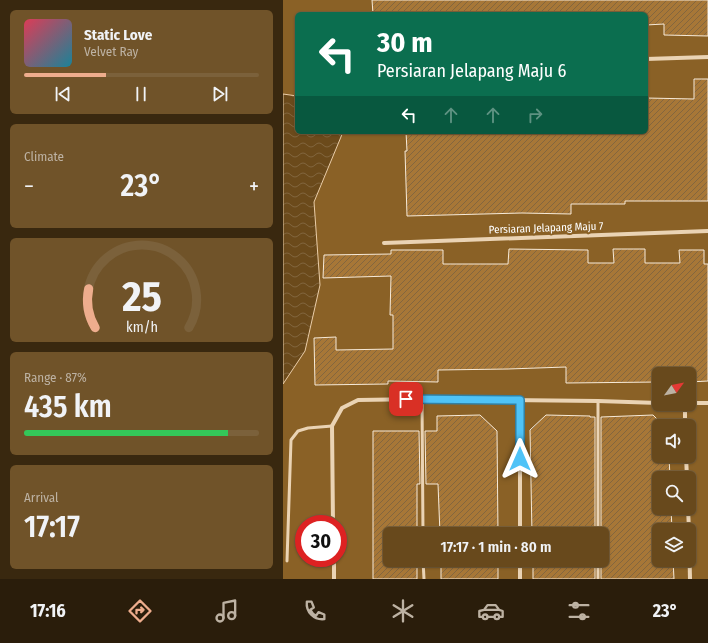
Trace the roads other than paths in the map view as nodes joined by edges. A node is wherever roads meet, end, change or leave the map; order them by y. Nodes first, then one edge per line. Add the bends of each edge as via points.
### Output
1 (708, 57) edge
2 (648, 59) edge
3 (708, 231) edge
4 (384, 243) dead end
5 (421, 399) junction
6 (520, 400) junction
7 (598, 401) junction
8 (652, 403) edge
9 (696, 403) edge
10 (708, 403) edge
11 (332, 426) junction
12 (333, 515) edge
13 (423, 527) edge
14 (520, 527) edge
15 (598, 527) edge
16 (287, 561) dead end
17 (334, 567) edge
18 (423, 567) edge
19 (520, 567) edge
20 (598, 567) edge
21 (690, 567) edge
22 (334, 579) edge
23 (424, 579) edge
24 (519, 579) edge
25 (598, 579) edge
26 (691, 579) edge

1 - 2 street
3 - 4 street, Persiaran Jelapang Maju 7
5 - 6 street
5 - 11 street via 358,400 342,408
5 - 13 lane
6 - 7 street
6 - 14 street
7 - 8 street
7 - 15 lane
9 - 10 street
11 - 12 street
11 - 16 lane via 298,431 291,440
17 - 22 street
18 - 23 lane
19 - 24 street
20 - 25 lane
21 - 26 street

